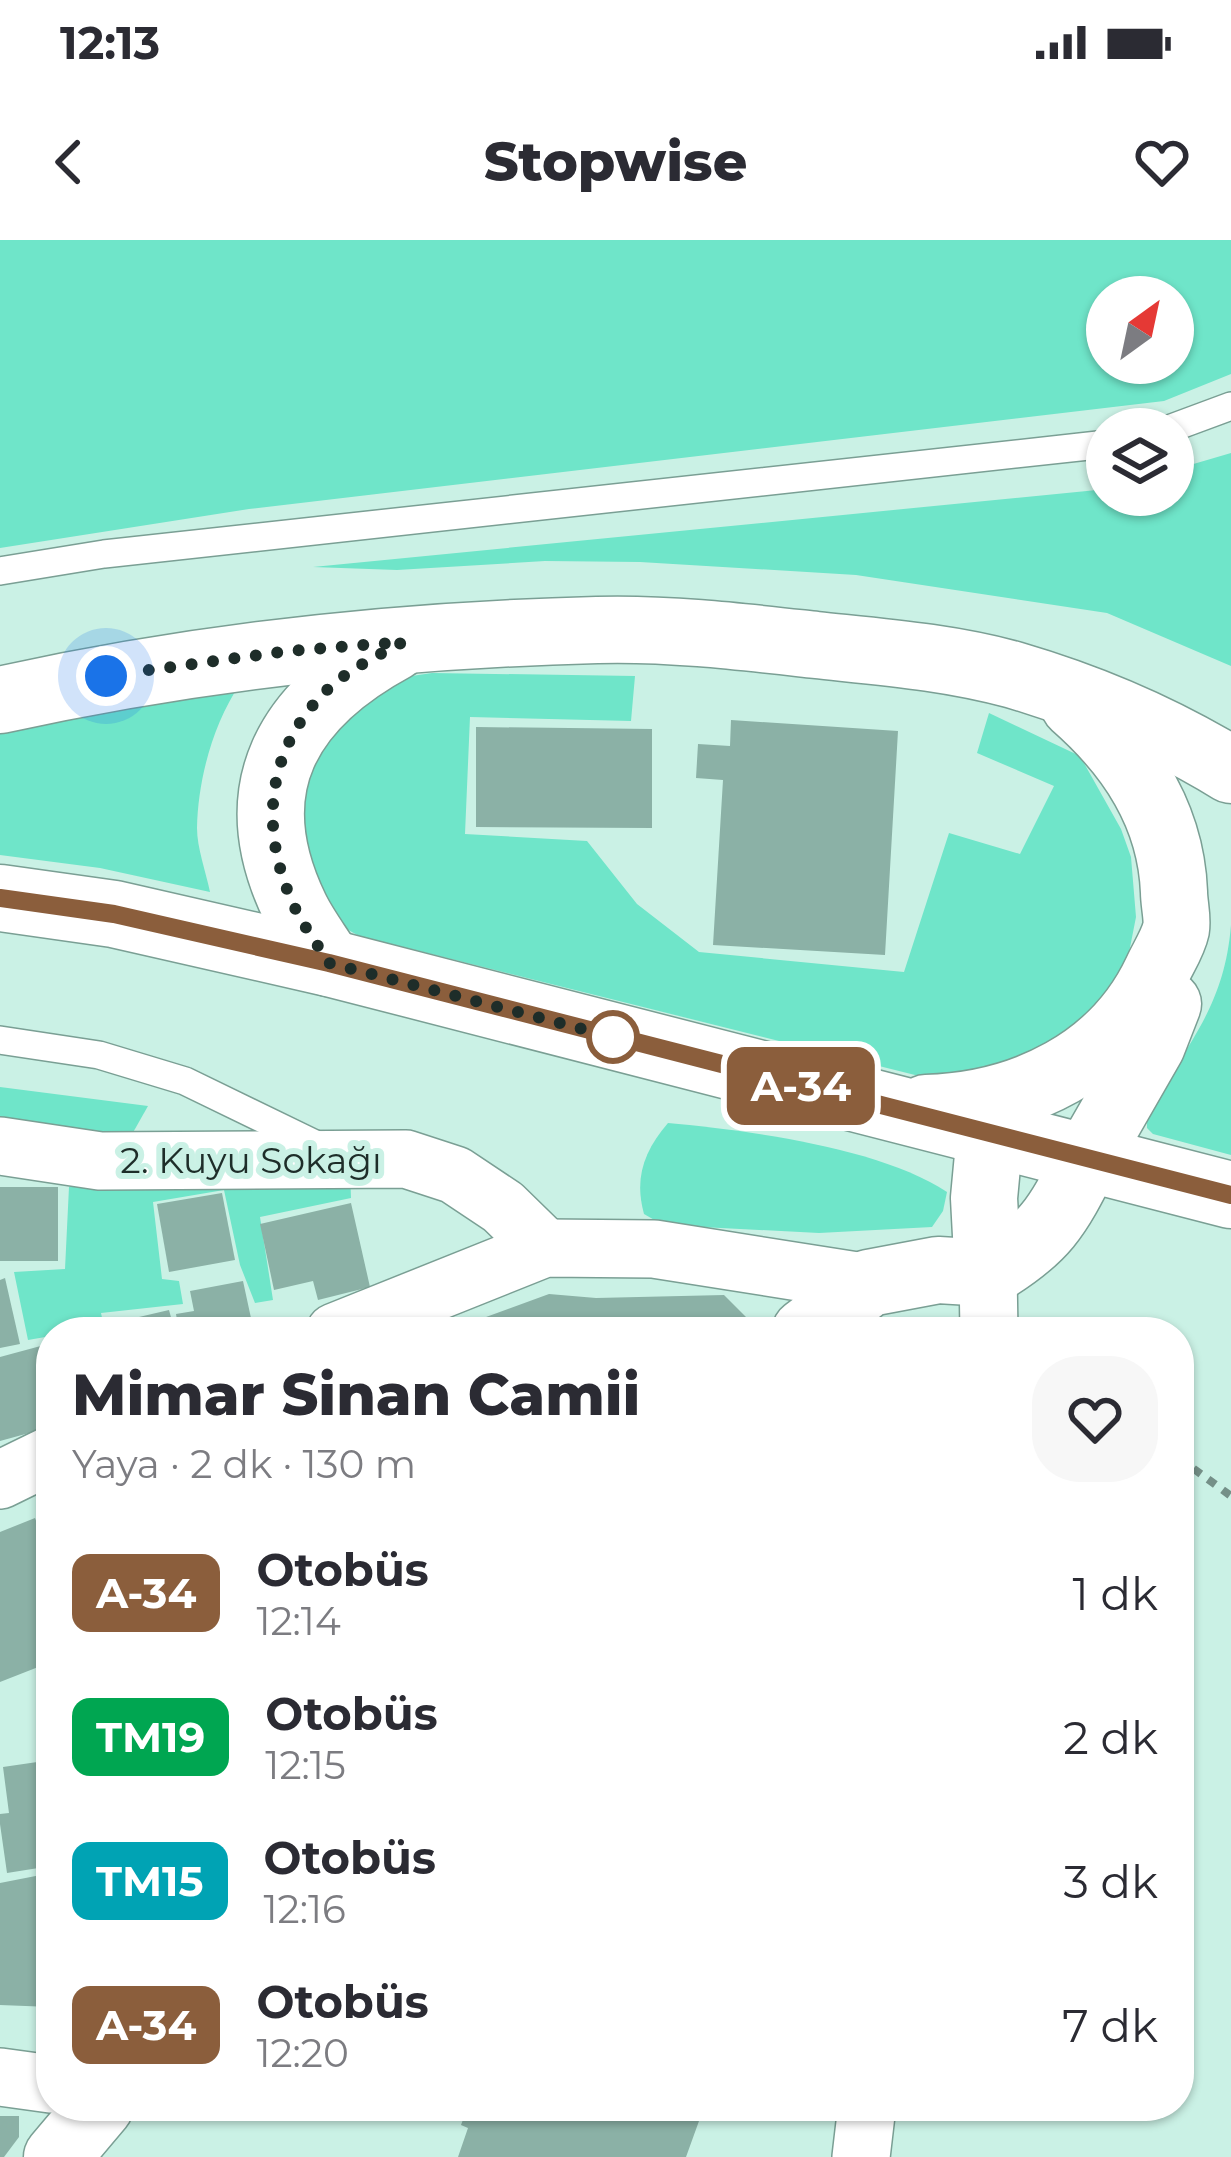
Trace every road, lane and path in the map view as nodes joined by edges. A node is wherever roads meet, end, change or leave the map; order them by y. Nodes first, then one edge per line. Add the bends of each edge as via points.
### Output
1 (1231, 406) edge
2 (1194, 420) edge
3 (1086, 446) edge
4 (0, 571) edge
5 (403, 642) junction
6 (1056, 688) junction
7 (0, 700) edge
8 (1231, 770) edge
9 (0, 898) edge
10 (1176, 929) junction
11 (329, 963) junction
12 (0, 1040) edge
13 (893, 1110) junction
14 (990, 1134) junction
15 (0, 1146) edge
16 (343, 1157) junction
17 (1086, 1160) junction
18 (1231, 1195) edge
19 (545, 1248) junction
20 (869, 1283) junction
21 (988, 1303) edge
22 (372, 1317) edge
23 (825, 1317) edge
24 (36, 1462) edge
25 (1194, 1468) edge
26 (0, 1480) edge
27 (1231, 1496) edge
28 (0, 2077) edge
29 (36, 2082) edge
30 (87, 2121) edge
31 (865, 2121) edge
32 (57, 2157) edge
33 (861, 2157) edge

1 - 2 lane
3 - 4 lane
5 - 6 main road via 601,630 736,636 929,656
5 - 7 main road via 106,676
5 - 11 main road via 327,689 278,762 276,850 294,907
6 - 8 main road
6 - 10 main road via 1132,766 1154,802 1172,856
9 - 11 main road via 114,914
10 - 13 main road via 1144,999 1109,1041 1069,1071 962,1107
10 - 17 main road via 1166,1010
11 - 13 main road
12 - 16 lane via 98,1055 185,1081
13 - 14 main road
14 - 17 main road
14 - 21 main road
15 - 16 street, 2. Kuyu Sokağı via 100,1160
16 - 19 street, 2. Kuyu Sokağı via 406,1159 455,1174
17 - 18 main road
17 - 21 main road via 1062,1208
19 - 20 street via 654,1249
19 - 22 street
20 - 21 main road via 938,1270
20 - 23 main road
24 - 26 street
25 - 27 path
28 - 29 street
30 - 32 main road
31 - 33 street

